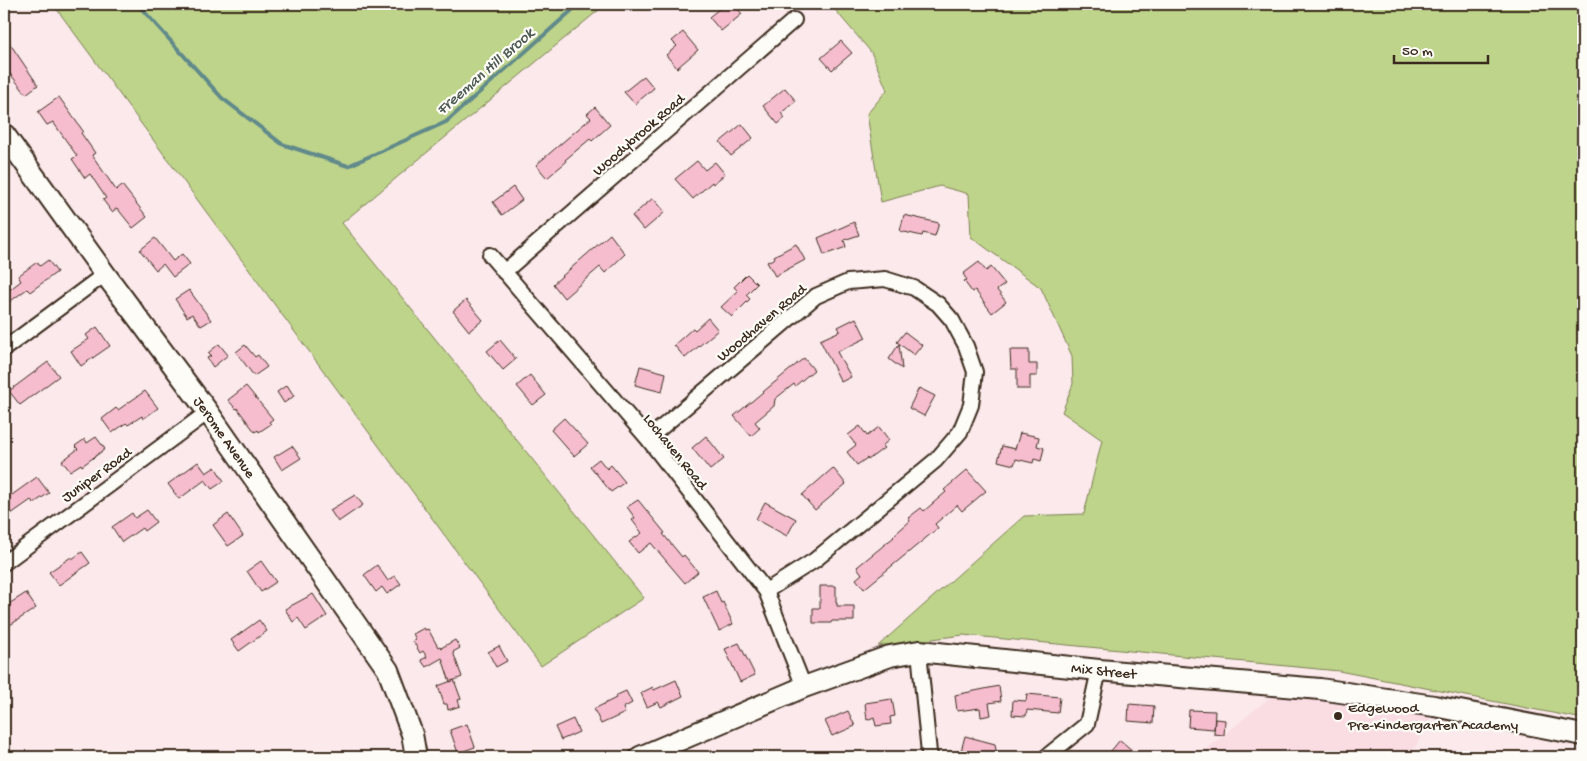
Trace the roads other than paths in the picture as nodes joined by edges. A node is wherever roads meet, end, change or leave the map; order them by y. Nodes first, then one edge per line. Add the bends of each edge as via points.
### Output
1 (794, 20) dead end
2 (4, 134) edge
3 (490, 255) dead end
4 (504, 272) junction
5 (105, 274) junction
6 (4, 349) edge
7 (208, 412) junction
8 (648, 439) junction
9 (4, 562) edge
10 (766, 591) junction
11 (919, 651) junction
12 (1099, 670) junction
13 (804, 688) junction
14 (1583, 734) edge
15 (416, 757) edge
16 (640, 757) edge
17 (931, 757) edge
18 (1046, 757) edge

1 - 4 street, Woodybrook Road
2 - 5 main road, Jerome Avenue
3 - 4 street, Lochaven Road
4 - 8 street, Lochaven Road
5 - 6 street
5 - 7 main road, Jerome Avenue
7 - 9 street, Juniper Road
7 - 15 main road, Jerome Avenue via 388,670 412,734
8 - 10 street, Lochaven Road
8 - 10 street, Woodhaven Road via 816,296 848,282 885,279 914,288 938,304 952,320 966,346 974,372 971,405 960,432 936,460 815,560
10 - 13 street, Lochaven Road
11 - 12 main road, Mix Street
11 - 13 main road, Mix Street via 890,656
11 - 17 street
12 - 14 main road, Mix Street via 1320,689
12 - 18 street via 1087,724
13 - 16 main road, Mix Street

